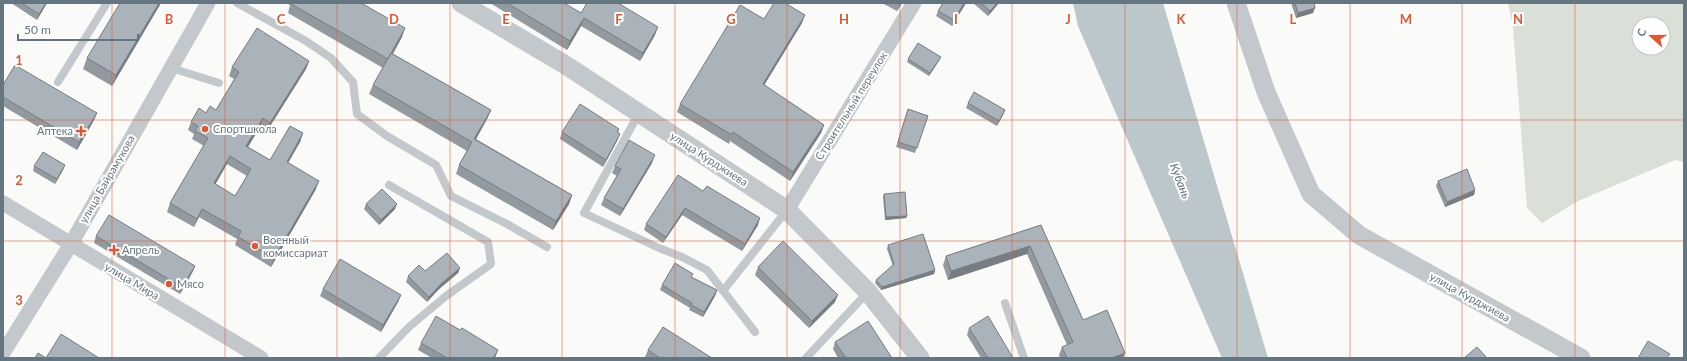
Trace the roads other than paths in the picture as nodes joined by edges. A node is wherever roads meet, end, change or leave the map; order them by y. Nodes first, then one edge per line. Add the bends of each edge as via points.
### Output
1 (107, 3) edge
2 (208, 3) edge
3 (237, 3) edge
4 (461, 3) edge
5 (914, 3) edge
6 (1236, 3) edge
7 (171, 68) junction
8 (58, 82) dead end
9 (220, 82) dead end
10 (639, 113) junction
11 (389, 185) dead end
12 (3, 203) edge
13 (787, 210) junction
14 (71, 244) junction
15 (547, 247) dead end
16 (723, 291) junction
17 (868, 292) junction
18 (1005, 303) dead end
19 (755, 332) dead end
20 (3, 353) edge
21 (260, 358) edge
22 (379, 358) edge
23 (806, 358) edge
24 (920, 358) edge
25 (1024, 358) edge
26 (1581, 358) edge

1 - 8 lane
2 - 7 street, улица Байрамукова
3 - 15 lane via 306,40 331,58 353,82 358,114 387,136 436,165 451,196 508,224
4 - 10 street, улица Курджиева via 564,64
5 - 13 street, Строительный переулок
6 - 26 street, улица Курджиева via 1266,92 1311,194 1359,235
7 - 9 lane
7 - 14 street, улица Байрамукова
10 - 13 street, улица Курджиева
10 - 16 lane via 584,213 706,270
11 - 22 lane via 488,242 491,264 446,296
12 - 14 street, улица Мира
13 - 16 lane
13 - 17 street, улица Курджиева
14 - 20 street, улица Байрамукова
14 - 21 street, улица Мира
16 - 19 lane
17 - 23 lane
17 - 24 street, улица Курджиева
18 - 25 lane

